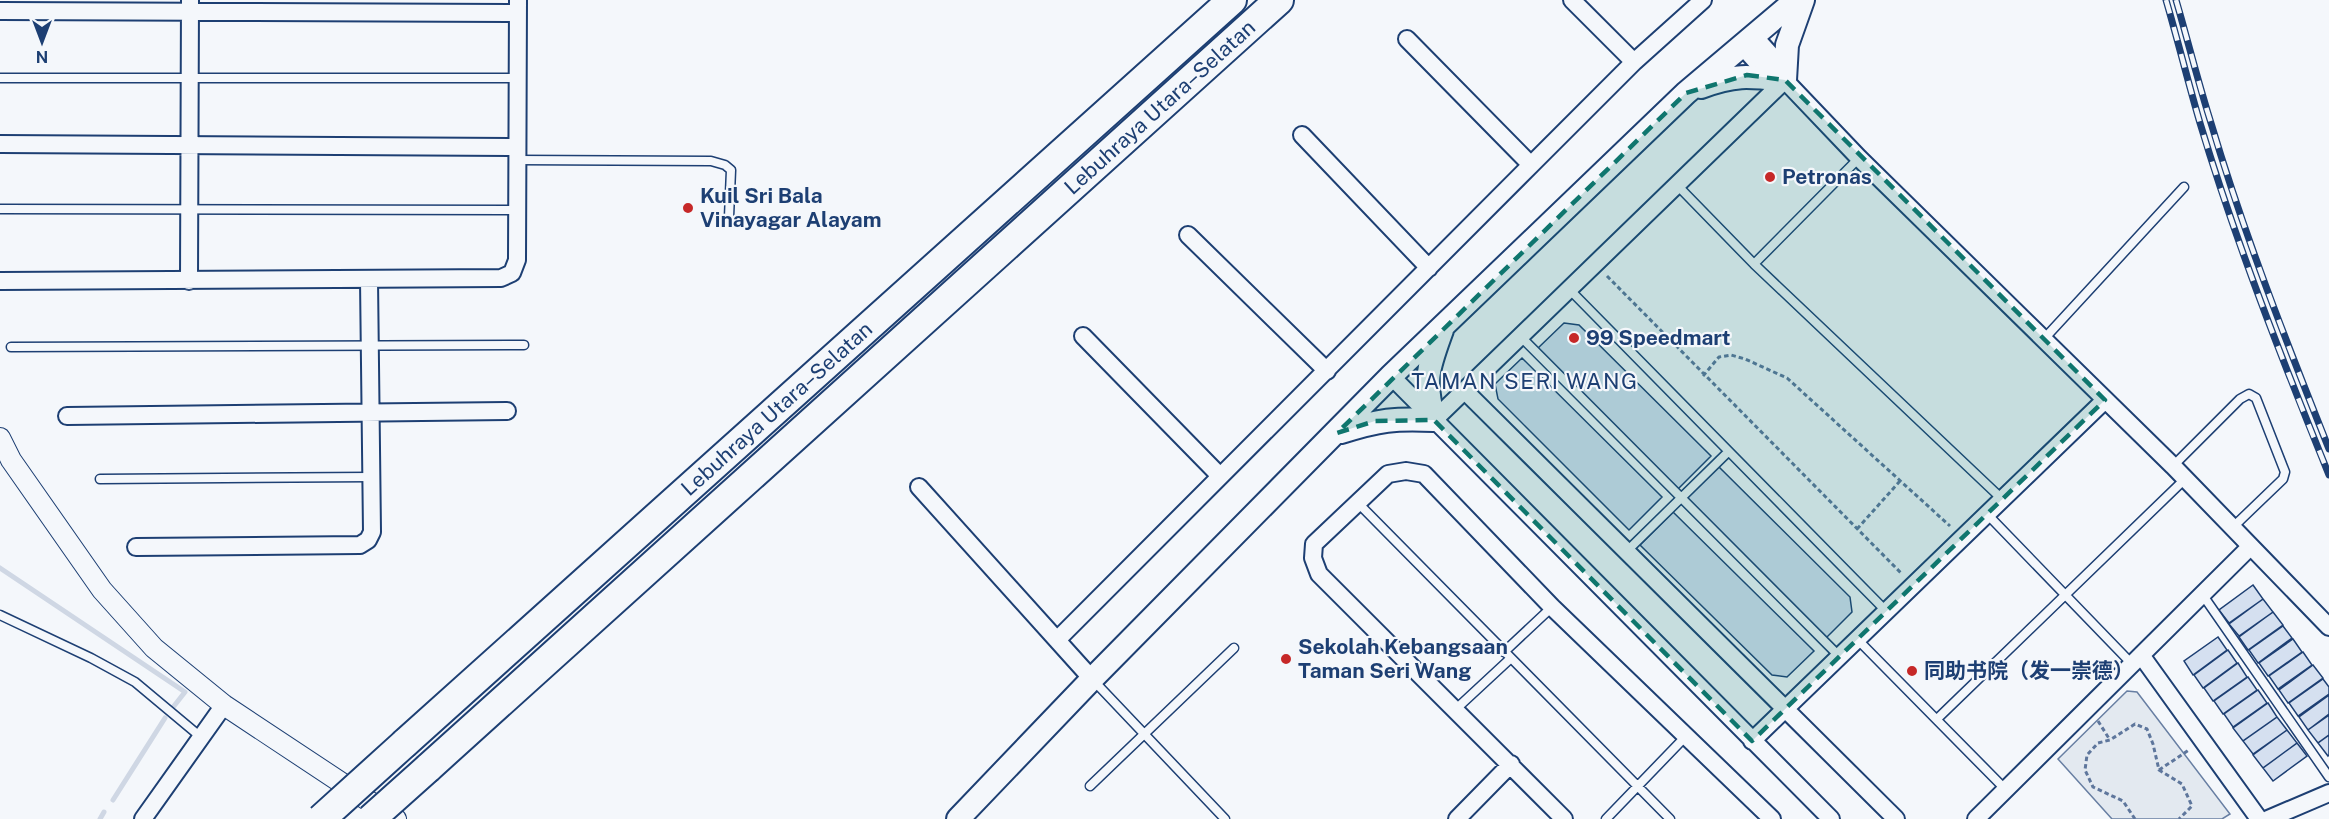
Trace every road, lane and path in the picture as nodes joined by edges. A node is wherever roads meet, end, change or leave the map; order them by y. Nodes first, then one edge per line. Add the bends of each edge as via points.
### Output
1 (1232, 0) edge
2 (1279, 0) edge
3 (1572, 0) edge
4 (1703, 0) edge
5 (1796, 0) edge
6 (1803, 0) edge
7 (190, 6) edge
8 (518, 7) edge
9 (0, 11) edge
10 (1407, 39) dead end
11 (1748, 41) junction
12 (1634, 62) junction
13 (1781, 76) junction
14 (0, 78) edge
15 (190, 78) junction
16 (518, 78) junction
17 (1686, 93) junction
18 (1302, 135) dead end
19 (0, 144) edge
20 (190, 144) junction
21 (517, 154) junction
22 (1859, 158) junction
23 (1530, 165) junction
24 (1677, 185) junction
25 (2184, 187) dead end
26 (0, 209) edge
27 (189, 209) junction
28 (517, 210) junction
29 (729, 217) dead end
30 (1188, 235) dead end
31 (1595, 264) junction
32 (1754, 264) junction
33 (1429, 268) junction
34 (369, 280) junction
35 (0, 281) edge
36 (189, 281) junction
37 (1569, 289) junction
38 (1444, 326) junction
39 (1083, 336) dead end
40 (1521, 337) junction
41 (2043, 340) junction
42 (524, 345) dead end
43 (370, 346) junction
44 (11, 347) dead end
45 (1327, 371) junction
46 (1391, 376) junction
47 (1703, 376) junction
48 (1465, 391) junction
49 (2105, 400) junction
50 (507, 411) dead end
51 (371, 413) junction
52 (67, 416) dead end
53 (1434, 420) junction
54 (1337, 433) junction
55 (0, 438) edge
56 (1728, 452) junction
57 (2173, 466) junction
58 (1220, 476) junction
59 (372, 477) junction
60 (100, 479) dead end
61 (2185, 479) junction
62 (1900, 481) junction
63 (920, 487) dead end
64 (1680, 499) junction
65 (2002, 499) junction
66 (1357, 502) junction
67 (1987, 514) junction
68 (2232, 528) junction
69 (1856, 529) junction
70 (1963, 537) junction
71 (136, 547) dead end
72 (2250, 547) junction
73 (1628, 550) junction
74 (1913, 585) junction
75 (2202, 594) junction
76 (2065, 595) junction
77 (1552, 607) junction
78 (1886, 611) junction
79 (0, 615) edge
80 (2329, 627) edge
81 (1857, 639) junction
82 (1057, 640) junction
83 (1234, 648) dead end
84 (1508, 655) junction
85 (1839, 656) junction
86 (2136, 659) junction
87 (1092, 679) junction
88 (224, 705) junction
89 (2088, 707) junction
90 (1786, 708) junction
91 (1456, 709) junction
92 (1937, 719) junction
93 (1144, 734) junction
94 (1688, 735) junction
95 (202, 738) junction
96 (2110, 740) junction
97 (2202, 740) junction
98 (1752, 741) junction
99 (1511, 764) junction
100 (2159, 770) junction
101 (2329, 777) edge
102 (1637, 785) junction
103 (1090, 786) dead end
104 (2006, 789) junction
105 (2329, 793) edge
106 (143, 819) edge
107 (321, 819) edge
108 (371, 819) edge
109 (396, 819) edge
110 (958, 819) edge
111 (1225, 819) edge
112 (1457, 819) edge
113 (1564, 819) edge
114 (1606, 819) edge
115 (1670, 819) edge
116 (1772, 819) edge
117 (1831, 819) edge
118 (1896, 819) edge
119 (1976, 819) edge
120 (2135, 819) edge
121 (2179, 819) edge
122 (2259, 819) edge
123 (2268, 819) edge

1 - 107 highway, Lebuhraya Utara–Selatan, bridge
2 - 108 highway, Lebuhraya Utara–Selatan, bridge
3 - 12 street
4 - 12 street
5 - 11 main road
6 - 13 main road
7 - 8 street
7 - 9 street
7 - 15 street
8 - 16 street
10 - 23 street
11 - 13 street via 1772,56
11 - 17 main road
12 - 23 street
13 - 17 main road via 1725,78
13 - 22 street
13 - 24 street
14 - 15 lane
15 - 16 lane
15 - 20 street
16 - 21 street
17 - 38 main road
18 - 33 street
19 - 20 street
20 - 21 street
20 - 27 street
21 - 28 street
21 - 29 lane via 711,161 726,165 731,170
22 - 32 lane
22 - 41 street
23 - 33 street
24 - 31 street
24 - 32 lane
25 - 41 lane
26 - 27 lane
27 - 28 lane
27 - 36 street
28 - 34 street via 517,260 512,273 501,279
30 - 45 street
31 - 37 street
31 - 47 path
32 - 65 lane
33 - 45 street
34 - 36 street
34 - 43 street
35 - 36 street
37 - 40 street
37 - 56 lane
38 - 46 main road
38 - 53 main road via 1428,369 1427,395
39 - 58 street
40 - 48 street
40 - 64 lane
41 - 49 street
42 - 43 lane
43 - 44 lane
43 - 51 street
45 - 58 street
46 - 53 street
46 - 54 main road
47 - 62 path via 1719,357 1731,355 1786,378
47 - 69 path
48 - 53 street
48 - 73 street
49 - 57 street
49 - 65 street
50 - 51 street
51 - 52 street
51 - 59 street
53 - 54 main road via 1375,421
53 - 98 street
54 - 87 main road
55 - 88 street via 11,460 102,590 154,648
56 - 64 lane
56 - 78 lane
57 - 61 street
57 - 68 lane via 2240,399 2249,394 2256,398 2285,472 2283,479
58 - 82 street
59 - 60 lane
59 - 71 street via 372,532 360,545
61 - 68 street
61 - 76 lane
62 - 69 path
62 - 70 path
63 - 82 street
64 - 73 lane
64 - 85 lane
65 - 67 street
66 - 77 street via 1388,474 1424,474
66 - 84 lane
66 - 91 street via 1314,544 1313,558 1319,574
67 - 70 street
67 - 76 lane
68 - 72 street
69 - 74 path
70 - 74 street
72 - 75 street
72 - 80 street
73 - 90 street
74 - 78 street
75 - 86 street
75 - 101 lane
76 - 86 lane
76 - 92 lane
77 - 84 lane
77 - 94 street
78 - 81 street
79 - 95 lane via 135,682
81 - 85 street
81 - 92 lane
82 - 87 street
83 - 93 lane
84 - 91 lane
84 - 102 lane
85 - 90 street
86 - 89 street
86 - 97 street
87 - 93 lane
87 - 110 main road
88 - 95 street
88 - 109 street
89 - 96 path
89 - 104 street
90 - 98 street
90 - 118 street
91 - 99 street
92 - 104 lane
93 - 103 lane
93 - 111 lane
94 - 102 lane
94 - 116 street
95 - 106 street
96 - 100 path via 2134,724 2147,729
96 - 120 path via 2098,743 2087,755 2085,770 2093,787 2123,801
97 - 100 path
97 - 122 street
98 - 117 street
99 - 112 street
99 - 113 street
100 - 121 path via 2182,784 2192,806
102 - 114 lane
102 - 115 lane
104 - 119 street
105 - 123 street

